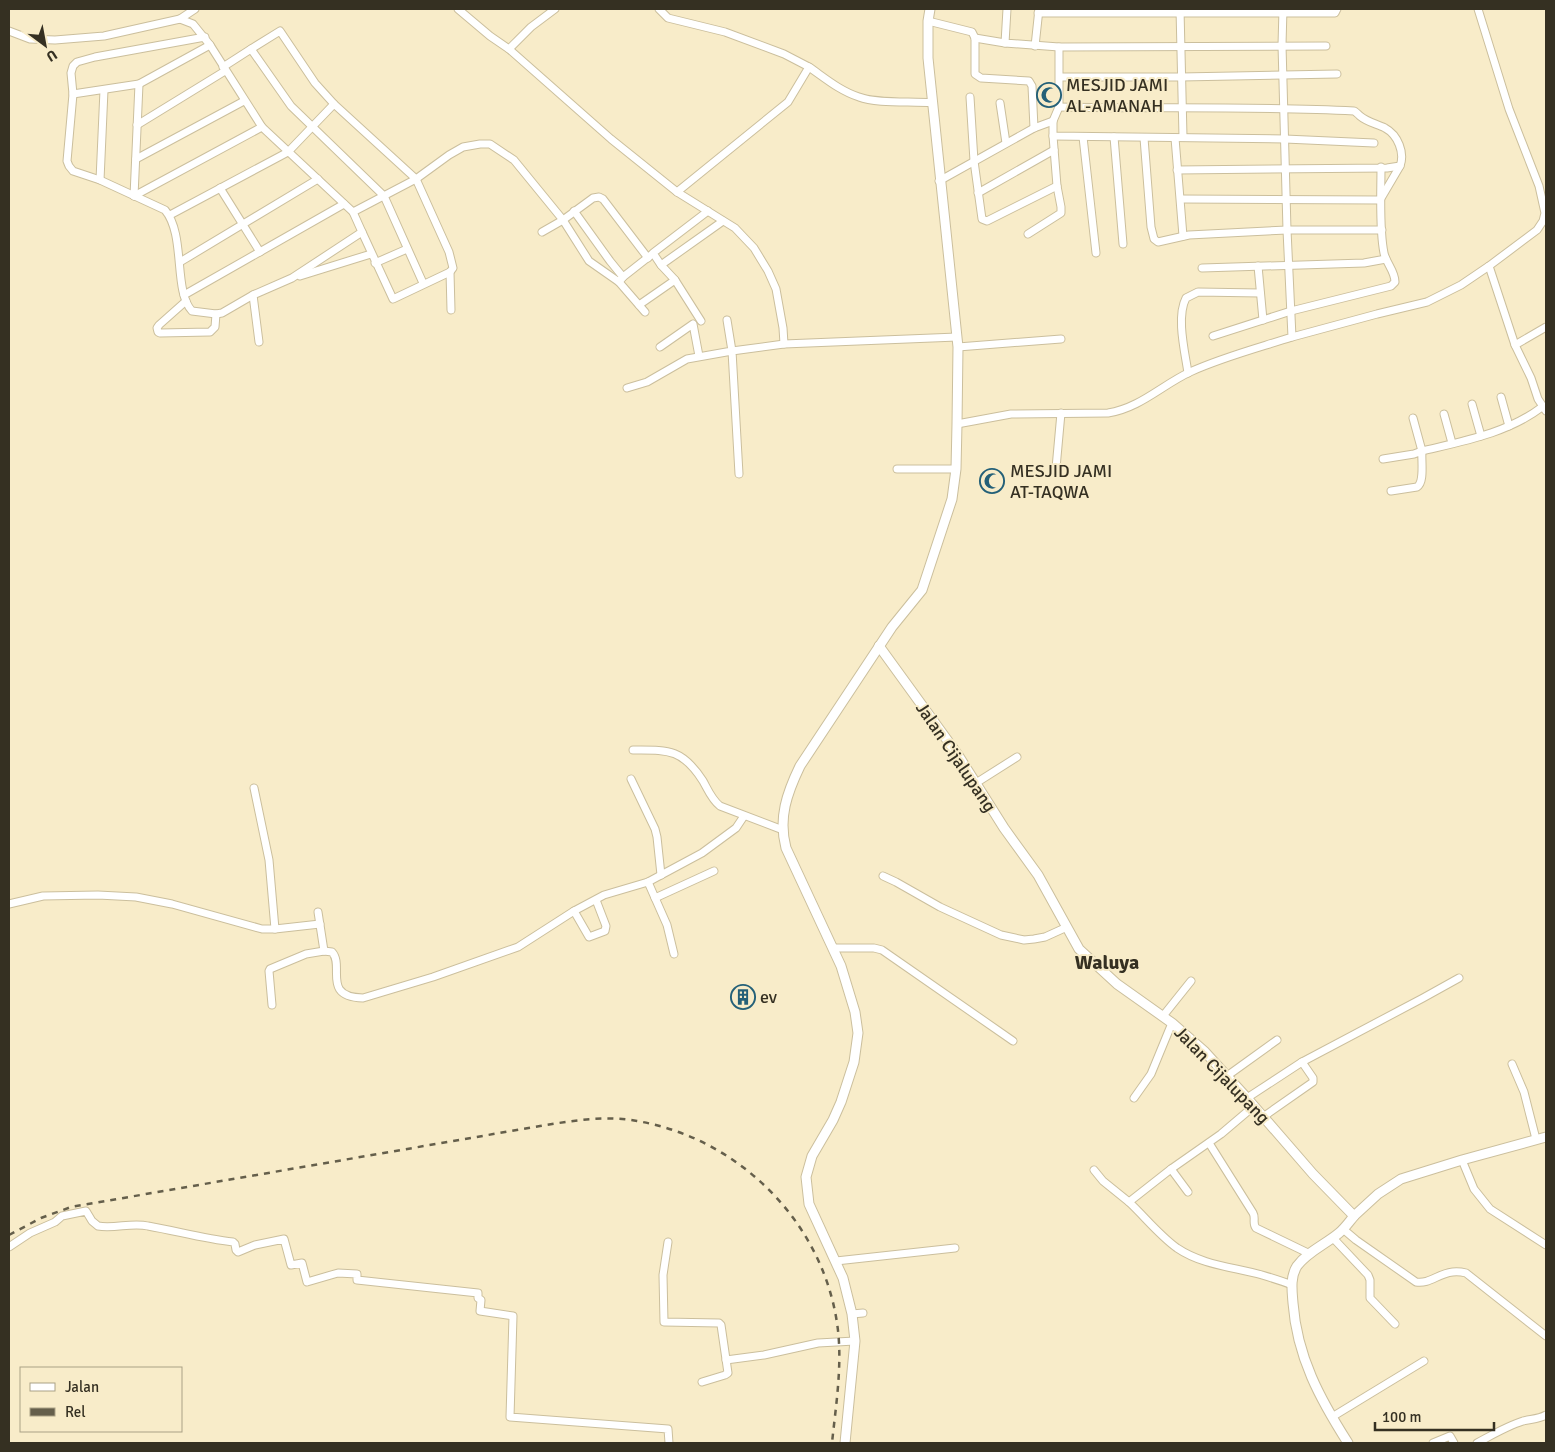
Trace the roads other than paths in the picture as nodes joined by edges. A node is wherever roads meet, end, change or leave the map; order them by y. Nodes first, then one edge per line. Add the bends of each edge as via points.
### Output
1 (194, 9) edge
2 (458, 9) edge
3 (555, 9) edge
4 (659, 9) edge
5 (930, 9) edge
6 (1007, 9) edge
7 (1337, 9) edge
8 (1478, 9) edge
9 (1039, 11) edge
10 (1180, 11) edge
11 (1284, 11) edge
12 (180, 19) junction
13 (928, 21) junction
14 (9, 31) edge
15 (205, 37) junction
16 (975, 38) junction
17 (1005, 43) junction
18 (210, 45) junction
19 (1282, 45) junction
20 (1035, 46) junction
21 (1181, 46) junction
22 (1326, 46) dead end
23 (1059, 47) junction
24 (251, 49) junction
25 (509, 49) junction
26 (809, 67) junction
27 (224, 69) junction
28 (1337, 74) dead end
29 (1283, 76) junction
30 (1060, 77) junction
31 (1182, 77) junction
32 (140, 84) junction
33 (104, 90) junction
34 (73, 94) junction
35 (970, 96) dead end
36 (244, 101) junction
37 (932, 102) junction
38 (1000, 103) dead end
39 (334, 104) junction
40 (1059, 107) junction
41 (1284, 108) junction
42 (1182, 109) junction
43 (1054, 121) junction
44 (137, 125) junction
45 (262, 127) junction
46 (312, 127) junction
47 (1034, 128) junction
48 (1053, 136) junction
49 (1083, 137) junction
50 (1114, 137) junction
51 (1183, 137) junction
52 (1144, 138) junction
53 (1174, 138) junction
54 (1284, 139) junction
55 (1374, 143) dead end
56 (1006, 144) junction
57 (1054, 150) junction
58 (288, 152) junction
59 (136, 159) junction
60 (974, 160) junction
61 (1400, 166) junction
62 (1381, 168) junction
63 (1285, 169) junction
64 (1177, 170) junction
65 (318, 179) junction
66 (416, 179) junction
67 (100, 180) junction
68 (940, 181) junction
69 (1542, 185) edge
70 (1057, 186) junction
71 (220, 188) junction
72 (677, 192) junction
73 (978, 193) junction
74 (134, 196) junction
75 (384, 196) junction
76 (1181, 199) junction
77 (1286, 200) junction
78 (1380, 200) junction
79 (344, 204) junction
80 (574, 211) junction
81 (708, 211) junction
82 (353, 212) junction
83 (170, 215) junction
84 (1545, 218) edge
85 (563, 220) junction
86 (723, 221) junction
87 (243, 224) junction
88 (1287, 230) junction
89 (1382, 230) junction
90 (362, 232) junction
91 (542, 232) dead end
92 (1028, 234) dead end
93 (1183, 236) junction
94 (1123, 244) dead end
95 (407, 249) junction
96 (260, 252) junction
97 (1096, 253) dead end
98 (371, 254) junction
99 (651, 255) junction
100 (1386, 259) junction
101 (180, 262) junction
102 (375, 263) junction
103 (661, 265) junction
104 (1258, 266) junction
105 (1289, 266) junction
106 (1489, 266) junction
107 (1202, 268) dead end
108 (450, 272) junction
109 (292, 278) junction
110 (621, 280) junction
111 (675, 280) junction
112 (423, 283) junction
113 (1260, 293) junction
114 (253, 296) junction
115 (185, 298) junction
116 (639, 305) junction
117 (451, 310) dead end
118 (1291, 311) junction
119 (646, 312) dead end
120 (216, 314) junction
121 (727, 320) dead end
122 (1262, 320) junction
123 (701, 322) dead end
124 (1546, 327) edge
125 (1213, 336) dead end
126 (957, 337) junction
127 (1292, 337) junction
128 (1062, 339) dead end
129 (259, 342) dead end
130 (784, 344) junction
131 (1515, 345) junction
132 (660, 347) dead end
133 (958, 347) junction
134 (732, 351) junction
135 (699, 356) junction
136 (1188, 373) junction
137 (627, 388) dead end
138 (1501, 397) dead end
139 (1472, 404) dead end
140 (1544, 409) edge
141 (1061, 413) junction
142 (1444, 414) dead end
143 (1413, 418) dead end
144 (957, 424) junction
145 (1509, 426) junction
146 (1481, 436) junction
147 (1452, 443) junction
148 (1422, 451) junction
149 (1383, 459) dead end
150 (1056, 468) dead end
151 (897, 469) dead end
152 (956, 469) junction
153 (739, 474) dead end
154 (1391, 491) dead end
155 (879, 646) junction
156 (633, 750) dead end
157 (1017, 757) dead end
158 (632, 779) dead end
159 (976, 783) junction
160 (254, 788) dead end
161 (744, 816) junction
162 (783, 830) junction
163 (714, 871) dead end
164 (660, 875) junction
165 (883, 876) dead end
166 (648, 882) junction
167 (655, 898) junction
168 (596, 900) junction
169 (9, 904) edge
170 (574, 911) junction
171 (318, 912) dead end
172 (320, 924) junction
173 (1067, 927) junction
174 (275, 929) junction
175 (834, 948) junction
176 (324, 951) junction
177 (674, 954) dead end
178 (1458, 978) dead end
179 (1191, 981) dead end
180 (272, 1005) dead end
181 (1163, 1016) junction
182 (1172, 1023) junction
183 (1277, 1040) dead end
184 (1013, 1041) dead end
185 (1302, 1062) junction
186 (1512, 1064) dead end
187 (1227, 1076) junction
188 (1134, 1098) dead end
189 (1247, 1098) junction
190 (1254, 1106) junction
191 (1263, 1117) junction
192 (1546, 1137) edge
193 (1536, 1139) junction
194 (1208, 1143) junction
195 (1462, 1160) junction
196 (1171, 1169) junction
197 (1094, 1170) dead end
198 (1188, 1192) dead end
199 (1129, 1202) junction
200 (1354, 1216) junction
201 (1343, 1229) junction
202 (1333, 1238) junction
203 (668, 1242) dead end
204 (1546, 1245) edge
205 (9, 1247) edge
206 (955, 1248) dead end
207 (1310, 1254) junction
208 (836, 1261) junction
209 (1292, 1284) junction
210 (863, 1313) dead end
211 (852, 1314) junction
212 (1395, 1324) dead end
213 (1546, 1336) edge
214 (855, 1340) junction
215 (726, 1360) junction
216 (1424, 1361) dead end
217 (702, 1382) dead end
218 (1546, 1415) edge
219 (1332, 1418) junction
220 (669, 1443) edge
221 (845, 1443) edge
222 (1348, 1443) edge
223 (1433, 1443) edge
224 (1454, 1443) edge
225 (1477, 1443) edge

1 - 12 street
2 - 25 street
3 - 25 street
4 - 26 street via 668,18 725,32
5 - 13 street
6 - 17 street
7 - 11 street via 1335,13
8 - 69 street via 1509,109
9 - 10 street
9 - 20 street
10 - 11 street
10 - 21 street
11 - 19 street
12 - 14 street via 104,36 64,40 30,39
12 - 15 street via 193,24
13 - 16 street via 970,31
13 - 37 street
15 - 18 street
15 - 34 street via 83,59 73,66
16 - 17 street
16 - 47 street via 976,76 1030,82
17 - 20 street
18 - 27 street
18 - 32 street
19 - 21 street
19 - 22 street
19 - 29 street
20 - 23 street
21 - 23 street
21 - 31 street
23 - 30 street
24 - 27 street
24 - 39 street via 280,31 315,83
24 - 46 street via 291,106
25 - 72 street
26 - 37 street via 860,98
26 - 72 street via 788,102
27 - 36 street
27 - 44 street
28 - 29 street
29 - 31 street
29 - 41 street
30 - 31 street
30 - 40 street
31 - 42 street
32 - 33 street
32 - 44 street
33 - 34 street
33 - 67 street
34 - 67 street via 67,161 76,172
35 - 60 street
36 - 45 street
36 - 59 street
37 - 68 street
38 - 56 street
39 - 46 street
39 - 66 street
40 - 42 street
40 - 43 street
41 - 42 street
41 - 54 street
41 - 61 street via 1354,111 1388,129 1401,150
42 - 51 street
43 - 47 street
43 - 48 street
44 - 59 street
45 - 58 street
45 - 74 street
46 - 58 street
46 - 75 street
47 - 56 street
48 - 49 street
48 - 57 street
49 - 50 street
49 - 97 street
50 - 52 street
50 - 94 street
51 - 53 street
51 - 54 street
52 - 53 street
52 - 93 street via 1154,238 1158,242
53 - 64 street
54 - 55 street
54 - 63 street
56 - 60 street
57 - 70 street
57 - 73 street
58 - 65 street
58 - 71 street
59 - 74 street
60 - 68 street
60 - 73 street
61 - 62 street
61 - 78 street
62 - 63 street
62 - 78 street
63 - 64 street
63 - 77 street
64 - 76 street
65 - 79 street
65 - 87 street
66 - 75 street
66 - 85 street via 463,147 490,144 514,160
66 - 108 street via 452,262
67 - 74 street
68 - 126 street
69 - 84 street
70 - 73 street via 987,221 981,216
70 - 92 street via 1061,213
71 - 83 street
71 - 87 street
72 - 81 street
74 - 83 street
75 - 82 street
75 - 95 street
76 - 77 street
76 - 93 street
77 - 78 street
77 - 88 street
78 - 89 street
79 - 82 street
79 - 96 street
80 - 85 street
80 - 99 street via 593,198 603,199
80 - 110 street
81 - 86 street
81 - 99 street
82 - 90 street
83 - 101 street
84 - 106 street via 1537,230
85 - 91 street
85 - 110 street via 589,262
86 - 103 street
86 - 130 street via 735,228 754,248 768,270 780,307
87 - 96 street
87 - 101 street
88 - 89 street
88 - 93 street
88 - 105 street
89 - 100 street
90 - 98 street
90 - 109 street
95 - 102 street
95 - 112 street
96 - 115 street
98 - 102 street
98 - 109 street
99 - 103 street
99 - 110 street
100 - 105 street
100 - 118 street via 1395,277 1391,286
101 - 115 street
102 - 112 street via 393,298
103 - 111 street
104 - 105 street
104 - 107 street
104 - 113 street
105 - 118 street
106 - 127 street via 1427,302
106 - 131 street
108 - 112 street
108 - 117 street
109 - 114 street
110 - 116 street
111 - 116 street
111 - 123 street
113 - 122 street
113 - 136 street via 1198,292 1186,298 1182,318
114 - 120 street
114 - 129 street
115 - 120 street via 192,312
115 - 120 street via 159,324 158,332 210,332 215,327
116 - 119 street
118 - 122 street
118 - 127 street
121 - 134 street
122 - 125 street
124 - 131 street
126 - 130 street
126 - 133 street
127 - 136 street
128 - 133 street
130 - 134 street
131 - 140 street
132 - 135 street via 693,324
133 - 144 street
134 - 135 street
134 - 153 street
135 - 137 street via 687,359 647,382
136 - 141 street via 1122,411
138 - 145 street
139 - 146 street
140 - 145 street
141 - 144 street via 1011,414
141 - 150 street
142 - 147 street
143 - 148 street
144 - 152 street
145 - 146 street
146 - 147 street
147 - 148 street
148 - 149 street
148 - 154 street via 1420,485
151 - 152 street
152 - 155 street via 950,507 926,580
155 - 159 street, Jalan Cijalupang
155 - 162 street via 800,766 783,809
156 - 161 street via 666,750 677,754 695,770 717,804
157 - 159 street
158 - 164 street via 655,829
159 - 173 street, Jalan Cijalupang via 1038,875
160 - 174 street via 269,860
161 - 162 street
161 - 164 street via 736,828 709,848
162 - 175 street via 786,848
163 - 167 street
164 - 166 street
165 - 173 street via 1001,935 1034,939
166 - 167 street
166 - 168 street
167 - 177 street via 667,925
168 - 170 street
168 - 170 street via 605,930 589,937
169 - 174 street via 43,896 136,896
170 - 176 street via 518,947 363,998 343,993 338,984 334,954
171 - 172 street
172 - 174 street
172 - 176 street
173 - 181 street, Jalan Cijalupang via 1079,948 1102,971
175 - 184 street via 882,950
175 - 208 street via 855,1012 858,1033 854,1062 841,1102 812,1156 806,1177 809,1204
176 - 180 street via 306,954 270,969
178 - 185 street
179 - 181 street
181 - 182 street, Jalan Cijalupang
182 - 187 street, Jalan Cijalupang
182 - 188 street via 1151,1074
183 - 187 street
185 - 189 street
185 - 191 street via 1313,1082
186 - 193 street via 1524,1092
187 - 189 street, Jalan Cijalupang
189 - 190 street, Jalan Cijalupang
190 - 191 street, Jalan Cijalupang
190 - 194 street
191 - 200 street, Jalan Cijalupang
192 - 193 street
193 - 195 street
194 - 196 street
194 - 207 street via 1253,1213 1255,1226
195 - 200 street via 1401,1179
195 - 204 street via 1474,1189 1490,1209
196 - 198 street
196 - 199 street
197 - 199 street
199 - 209 street via 1161,1235 1192,1256
200 - 201 street
201 - 202 street
201 - 213 street via 1416,1282 1422,1283 1450,1271 1466,1273
202 - 207 street
202 - 212 street via 1368,1275 1370,1298
203 - 215 street via 663,1275 664,1321 720,1324
205 - 220 street via 62,1216 86,1211 98,1226 148,1226 233,1242 238,1252 284,1239 291,1265 302,1263 307,1282 338,1273 357,1274 357,1280 478,1293 480,1311 514,1316 510,1417 668,1429
206 - 208 street
207 - 209 street via 1295,1269
208 - 211 street
209 - 219 street via 1294,1320 1300,1347 1312,1380
210 - 211 street
211 - 214 street
214 - 215 street via 818,1343
214 - 221 street
215 - 217 street via 727,1374
216 - 219 street
218 - 225 street via 1506,1427
219 - 222 street
223 - 224 street via 1450,1436

